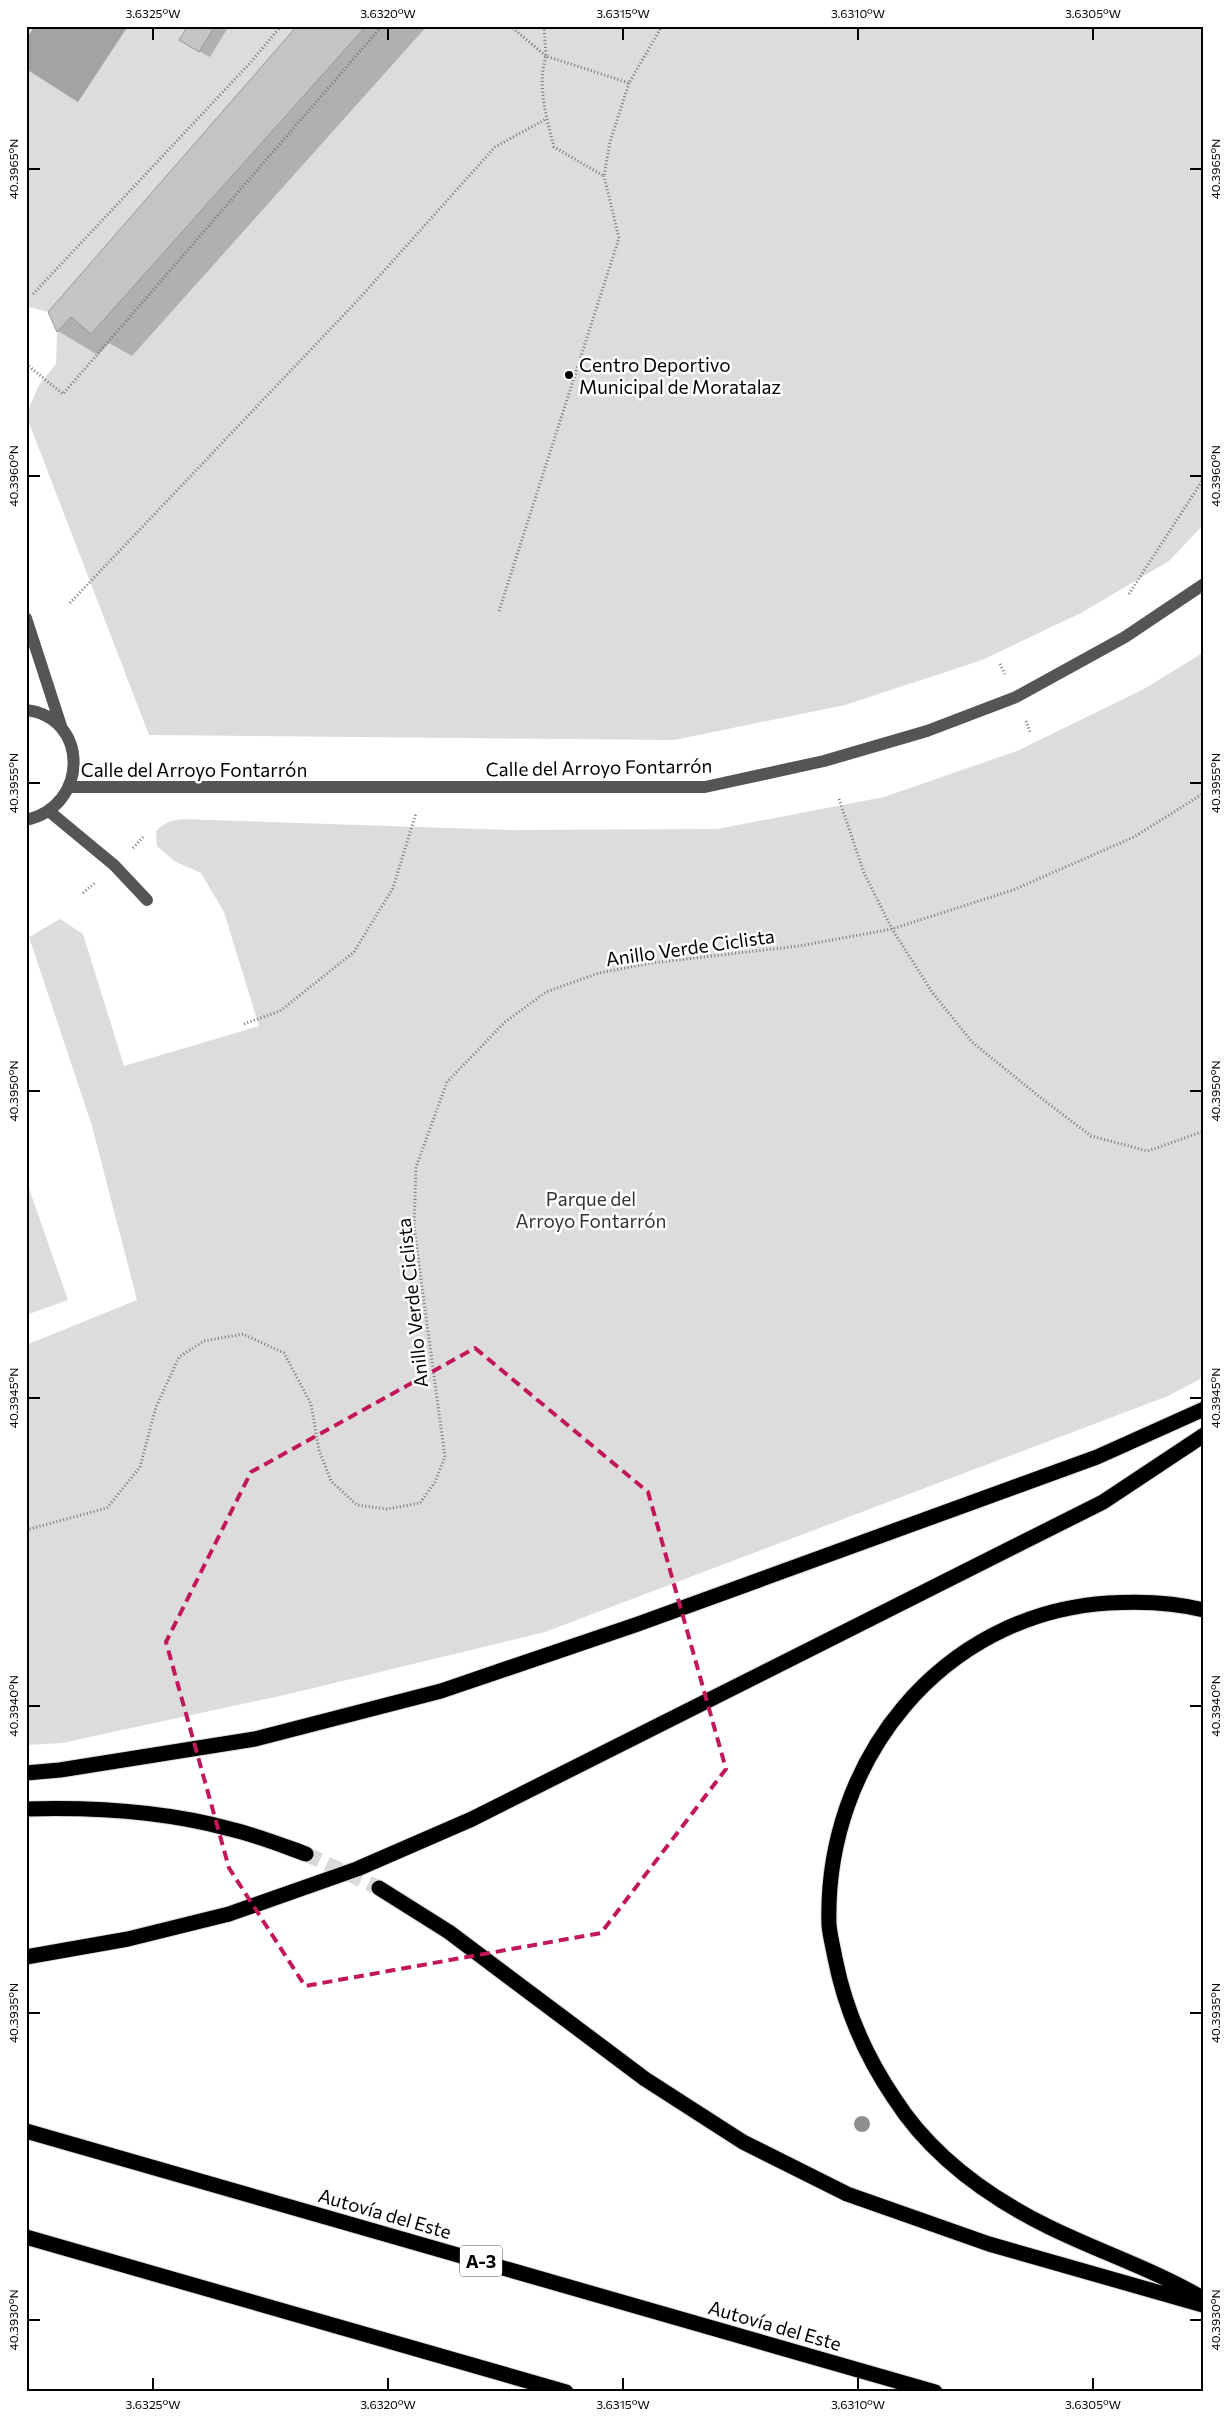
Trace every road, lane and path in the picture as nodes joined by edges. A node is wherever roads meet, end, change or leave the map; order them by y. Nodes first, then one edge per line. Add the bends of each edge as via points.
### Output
1 (281, 26) edge
2 (382, 26) edge
3 (510, 26) edge
4 (544, 26) edge
5 (662, 26) edge
6 (546, 56) junction
7 (629, 83) junction
8 (546, 119) junction
9 (604, 176) junction
10 (33, 294) dead end
11 (26, 364) edge
12 (1204, 478) edge
13 (1204, 584) edge
14 (1129, 594) dead end
15 (70, 603) dead end
16 (499, 611) dead end
17 (26, 618) edge
18 (26, 710) edge
19 (1024, 716) dead end
20 (63, 731) junction
21 (1030, 732) dead end
22 (70, 787) junction
23 (1204, 793) edge
24 (839, 799) dead end
25 (50, 812) junction
26 (416, 813) dead end
27 (26, 820) edge
28 (143, 837) dead end
29 (133, 848) dead end
30 (99, 879) dead end
31 (83, 893) dead end
32 (147, 900) dead end
33 (892, 929) junction
34 (244, 1024) dead end
35 (1204, 1131) edge
36 (1204, 1409) edge
37 (1204, 1435) edge
38 (26, 1530) edge
39 (1204, 1610) edge
40 (26, 1773) edge
41 (26, 1809) edge
42 (306, 1854) tunnel mouth
43 (379, 1888) tunnel mouth
44 (26, 1957) edge
45 (26, 2131) edge
46 (26, 2237) edge
47 (1204, 2299) edge
48 (1204, 2305) edge
49 (566, 2392) edge
50 (936, 2392) edge

1 - 10 path
2 - 11 path via 63,394
3 - 6 path
4 - 6 path
5 - 7 path
6 - 7 path
6 - 8 path via 541,72
7 - 9 path via 610,142
8 - 9 path via 554,146
8 - 15 path via 495,146 357,302
9 - 16 path via 619,238
12 - 14 path
13 - 22 street, Calle del Arroyo Fontarrón via 1125,637 1016,697 927,730 824,761 704,787
17 - 20 street
18 - 20 street via 53,721
19 - 21 path
20 - 22 street via 74,758
22 - 25 street
23 - 33 path, Anillo Verde Ciclista via 1134,837 1022,887
24 - 33 path via 864,873
25 - 27 street
25 - 32 street via 114,865
26 - 34 path via 393,888 354,952 280,1011
28 - 29 path
30 - 31 path
33 - 35 path via 932,992 972,1042 1091,1136 1148,1151
33 - 38 path, Anillo Verde Ciclista via 800,946 651,963 599,973 546,992 512,1017 447,1082 416,1167 414,1227 445,1457 435,1482 420,1503 387,1510 357,1505 331,1481 319,1450 311,1404 284,1353 243,1334 204,1341 179,1357 156,1407 140,1467 107,1508
36 - 40 highway via 1096,1457 638,1624 441,1692 255,1739
37 - 44 highway, bridge via 1103,1502 472,1819 357,1868 229,1914 128,1939
39 - 47 highway via 1136,1601 1080,1605 1031,1617 980,1640 937,1673 896,1715 862,1767 844,1816 831,1870 829,1927 841,1988 862,2044 895,2100 937,2152 990,2194 1032,2218 1181,2285
41 - 42 highway via 75,1808 149,1814 230,1828
43 - 48 highway via 449,1932 645,2079 752,2146 847,2194 980,2241
45 - 50 highway, Autovía del Este / A-3
46 - 49 highway

